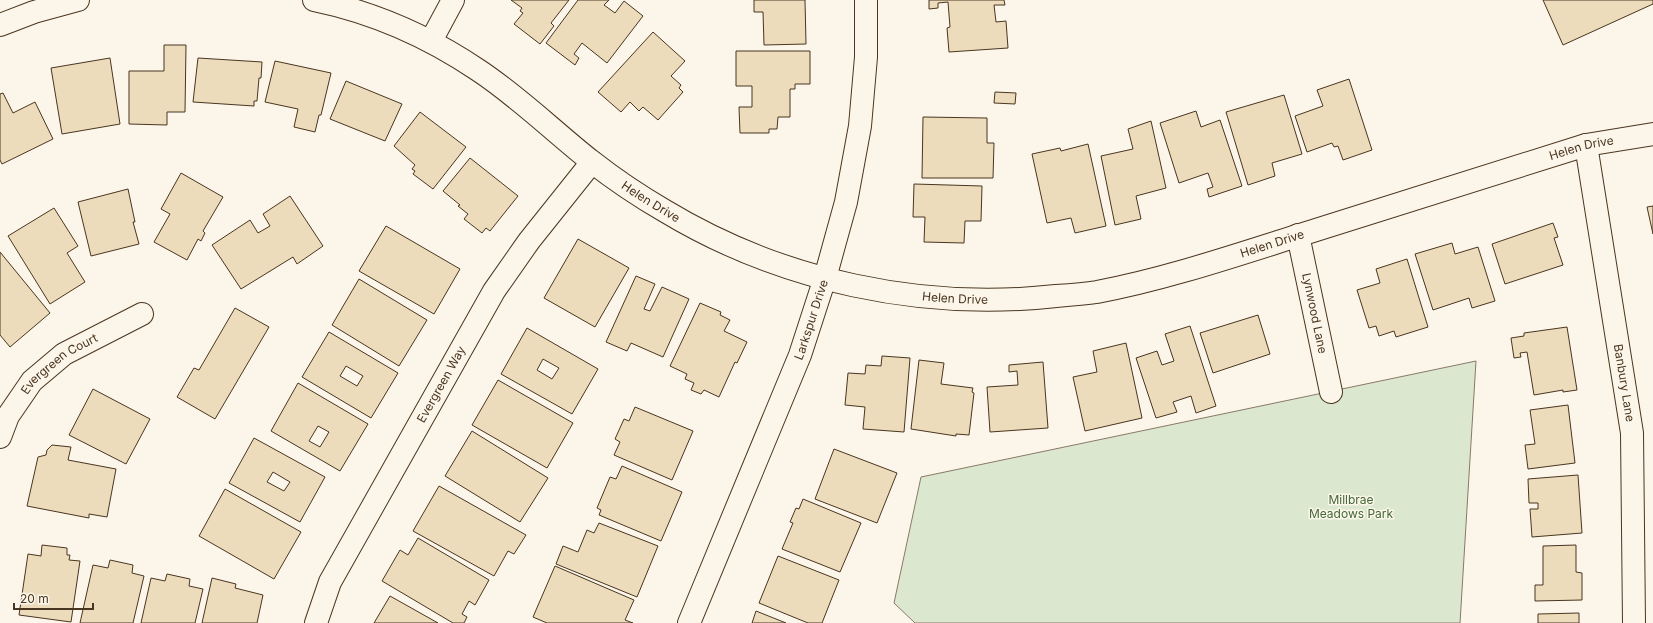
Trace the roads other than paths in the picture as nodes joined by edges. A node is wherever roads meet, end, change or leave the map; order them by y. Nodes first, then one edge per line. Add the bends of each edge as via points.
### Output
1 (78, 0) edge
2 (314, 0) edge
3 (453, 0) edge
4 (866, 0) edge
5 (0, 25) edge
6 (431, 42) junction
7 (1653, 134) edge
8 (1586, 145) junction
9 (592, 162) junction
10 (1298, 235) junction
11 (825, 278) junction
12 (142, 314) dead end
13 (1331, 392) dead end
14 (0, 437) edge
15 (316, 623) edge
16 (689, 623) edge
17 (1634, 623) edge

1 - 5 street via 34,12
2 - 6 street, Helen Drive via 376,18
3 - 6 street
4 - 11 street, Larkspur Drive via 866,57 860,126 846,202
6 - 9 street, Helen Drive via 478,69 518,99
7 - 8 street, Helen Drive
8 - 10 street, Helen Drive
8 - 17 street, Banbury Lane via 1632,432
9 - 11 street, Helen Drive via 639,196 725,244
9 - 15 street, Evergreen Way via 494,290 353,537 330,582
10 - 11 street, Helen Drive via 1173,274 1096,292 1018,300 956,300 912,295
10 - 13 street, Lynwood Lane
11 - 16 street, Larkspur Drive via 800,355
12 - 14 street, Evergreen Court via 64,354 32,381 8,416

